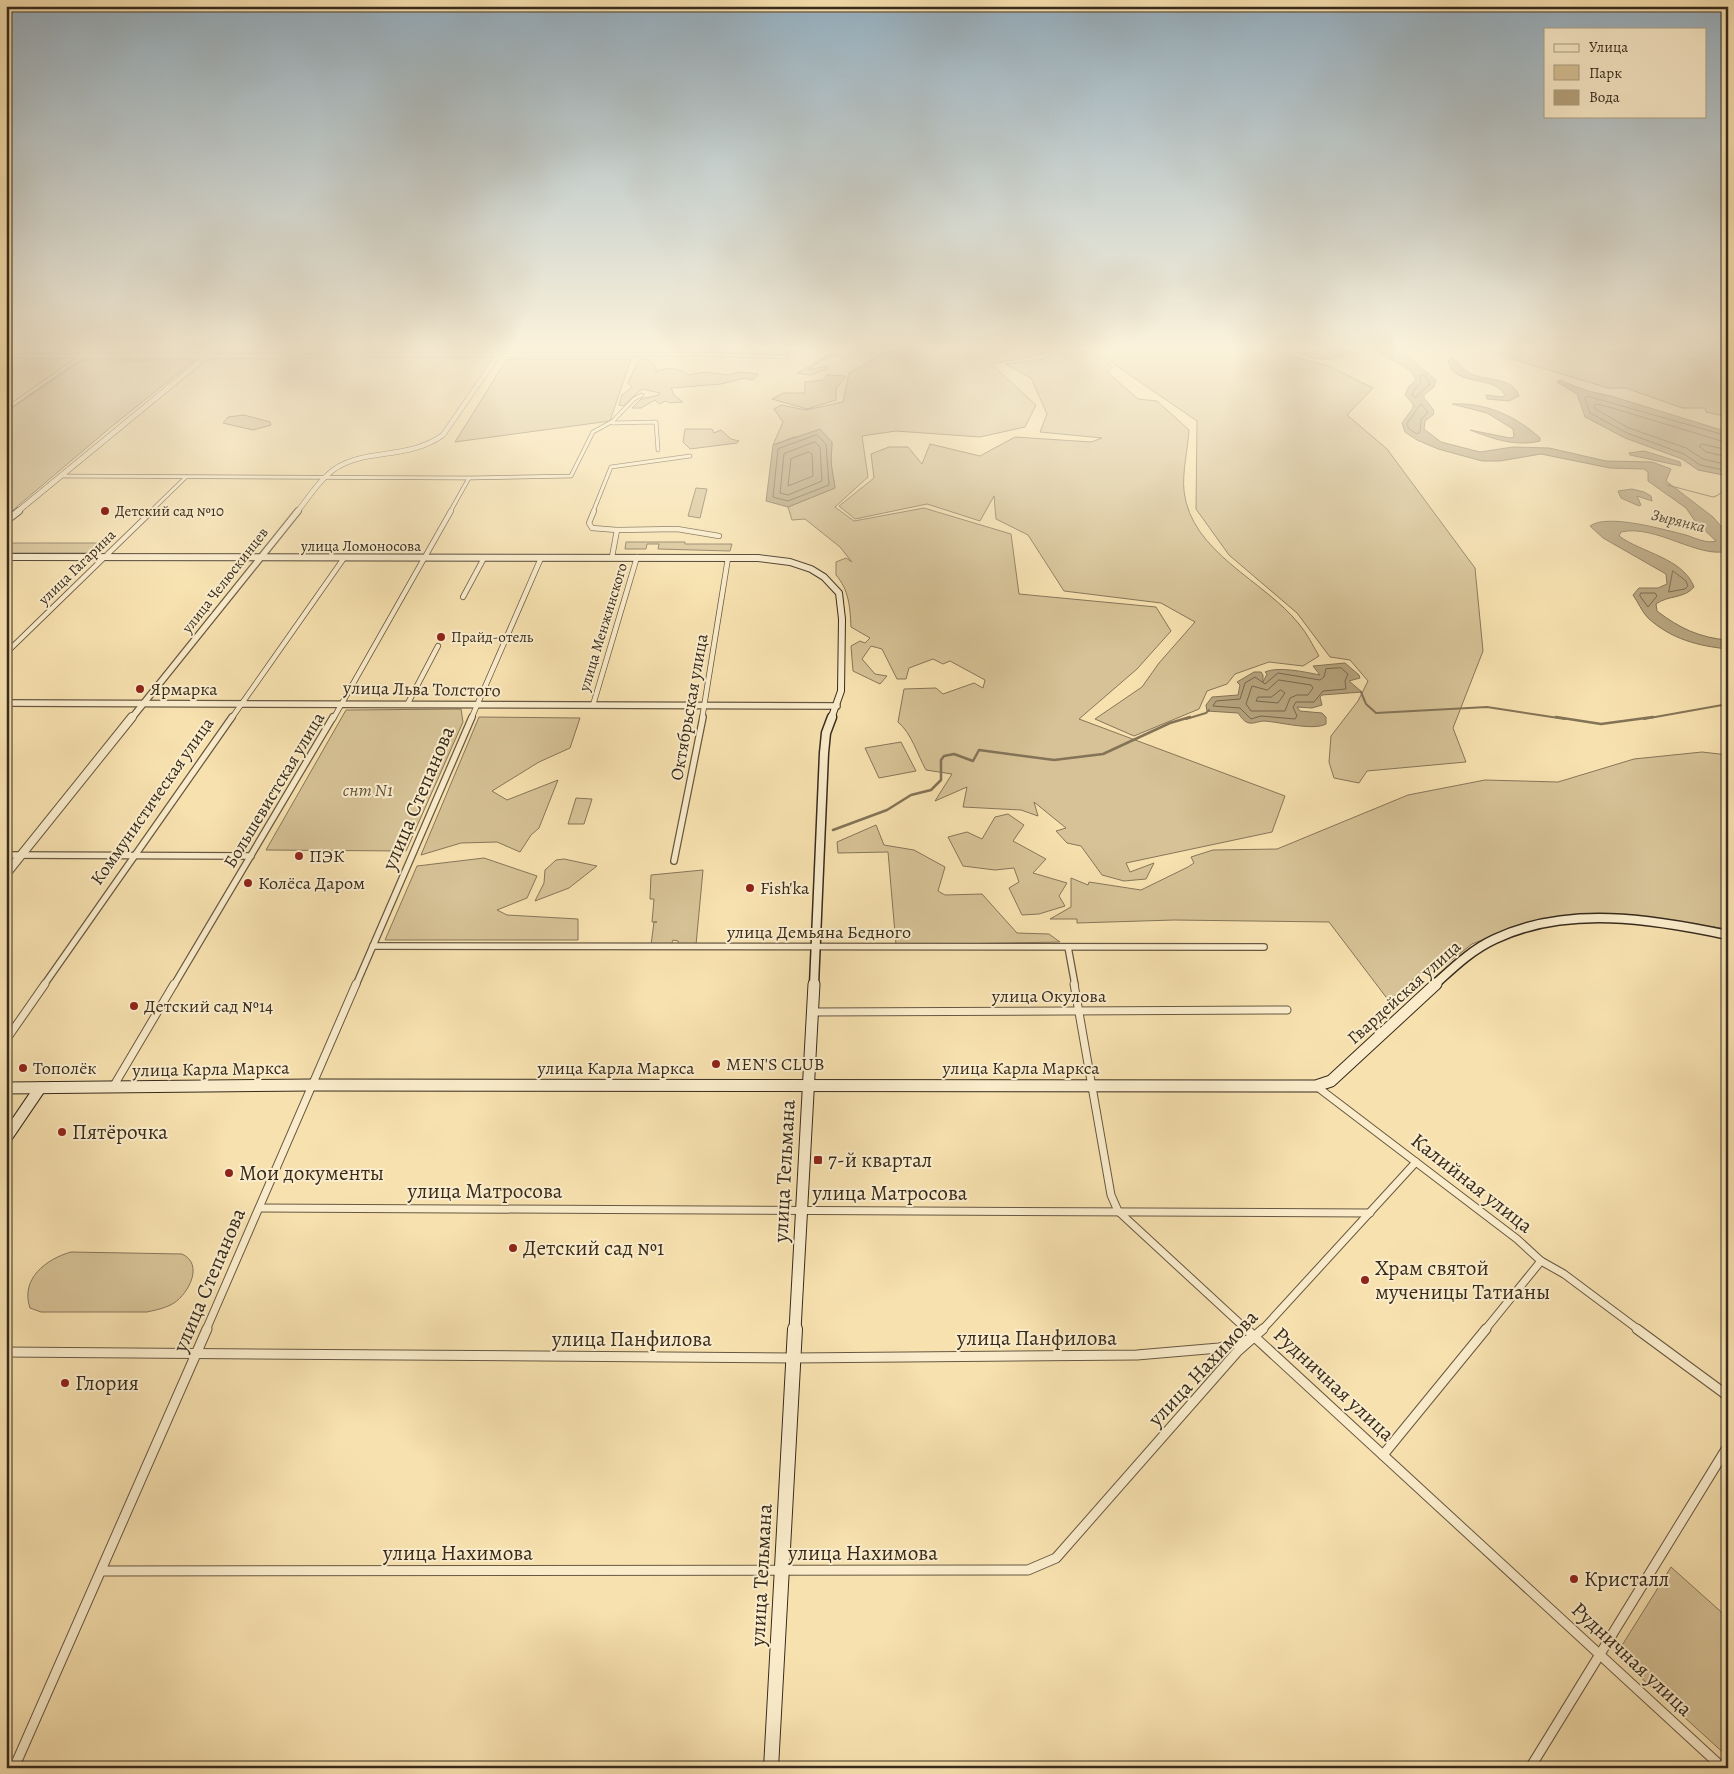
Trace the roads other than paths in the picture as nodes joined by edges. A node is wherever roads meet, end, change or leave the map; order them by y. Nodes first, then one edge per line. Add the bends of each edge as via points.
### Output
1 (111, 434) edge
2 (444, 434) edge
3 (592, 434) edge
4 (657, 434) edge
5 (658, 450) dead end
6 (690, 456) dead end
7 (60, 476) junction
8 (186, 477) junction
9 (325, 477) junction
10 (469, 478) junction
11 (6, 521) edge
12 (618, 530) junction
13 (719, 536) dead end
14 (6, 557) edge
15 (612, 557) junction
16 (637, 557) junction
17 (716, 557) joint
18 (102, 558) junction
19 (260, 558) junction
20 (344, 558) junction
21 (424, 558) junction
22 (484, 558) junction
23 (542, 558) junction
24 (728, 558) junction
25 (463, 597) dead end
26 (438, 646) dead end
27 (6, 653) edge
28 (6, 703) edge
29 (145, 703) junction
30 (242, 703) junction
31 (342, 703) junction
32 (408, 703) junction
33 (477, 704) junction
34 (593, 705) junction
35 (705, 706) junction
36 (836, 706) junction
37 (6, 855) edge
38 (22, 855) junction
39 (135, 856) junction
40 (251, 856) junction
41 (674, 861) dead end
42 (6, 874) edge
43 (1728, 935) edge
44 (373, 946) junction
45 (815, 947) junction
46 (1068, 947) junction
47 (1264, 947) dead end
48 (1287, 1010) dead end
49 (1079, 1011) junction
50 (812, 1012) junction
51 (6, 1040) edge
52 (313, 1085) junction
53 (809, 1086) junction
54 (1092, 1086) junction
55 (1316, 1086) junction
56 (113, 1087) junction
57 (6, 1088) edge
58 (40, 1088) junction
59 (6, 1138) edge
60 (1416, 1162) junction
61 (260, 1208) junction
62 (802, 1210) junction
63 (1118, 1211) junction
64 (1370, 1213) junction
65 (1541, 1261) junction
66 (1255, 1337) junction
67 (6, 1352) edge
68 (196, 1355) junction
69 (794, 1358) junction
70 (1728, 1396) edge
71 (1728, 1446) edge
72 (1383, 1455) junction
73 (782, 1570) junction
74 (102, 1571) junction
75 (1600, 1654) junction
76 (14, 1768) edge
77 (770, 1768) edge
78 (1530, 1768) edge
79 (1723, 1768) edge

1 - 7 main road
2 - 9 street, улица Челюскинцев via 436,442 342,466
3 - 10 street via 571,476
4 - 5 street
6 - 12 street via 611,467 588,523 592,528
7 - 8 street
7 - 11 main road
8 - 9 street
8 - 18 street, улица Гагарина
9 - 10 street
9 - 19 street, улица Челюскинцев
10 - 21 street, Большевистская улица
12 - 13 street via 677,529
12 - 15 street
14 - 18 main road, улица Ломоносова
15 - 16 main road, улица Ломоносова
15 - 23 main road, улица Ломоносова
16 - 17 main road, улица Ломоносова
16 - 34 street, улица Менжинского
17 - 24 main road, улица Тельмана
18 - 19 main road, улица Ломоносова
18 - 27 street, улица Гагарина
19 - 20 main road, улица Ломоносова
19 - 29 street, улица Челюскинцев
20 - 21 main road, улица Ломоносова
20 - 30 street, Коммунистическая улица
21 - 22 main road, улица Ломоносова
21 - 31 street, Большевистская улица
22 - 23 main road, улица Ломоносова
22 - 25 street
23 - 33 street, улица Степанова
24 - 35 street, Октябрьская улица
24 - 36 main road, улица Тельмана via 775,559 800,564 824,576 835,586 840,593 842,619 841,692
26 - 32 street
28 - 29 street, улица Льва Толстого
29 - 30 street, улица Льва Толстого
29 - 38 street, улица Челюскинцев
30 - 31 street, улица Льва Толстого
30 - 39 street, Коммунистическая улица
31 - 32 street, улица Льва Толстого
31 - 40 street, Большевистская улица
32 - 33 street, улица Льва Толстого
33 - 34 street, улица Льва Толстого
33 - 44 street, улица Степанова
34 - 35 street, улица Льва Толстого
35 - 36 street, улица Льва Толстого
35 - 41 street, Октябрьская улица
36 - 45 main road, улица Тельмана via 826,733 824,753
37 - 38 street
38 - 39 street
38 - 42 street, улица Челюскинцев
39 - 40 street
39 - 51 street, Коммунистическая улица
40 - 56 street, Большевистская улица
43 - 55 main road, Гвардейская улица via 1666,923 1602,919 1546,924 1500,937 1466,956 1331,1081
44 - 45 street, улица Демьяна Бедного
44 - 52 street, улица Степанова
45 - 46 street, улица Демьяна Бедного
45 - 50 main road, улица Тельмана
46 - 47 street, улица Демьяна Бедного
46 - 49 street, Рудничная улица
48 - 49 street, улица Окулова
49 - 50 street, улица Окулова
49 - 54 street, Рудничная улица
50 - 53 main road, улица Тельмана
52 - 53 main road, улица Карла Маркса
52 - 56 main road, улица Карла Маркса
52 - 61 street, улица Степанова
53 - 54 main road, улица Карла Маркса
53 - 62 main road, улица Тельмана
54 - 55 main road, улица Карла Маркса
54 - 63 street, Рудничная улица via 1111,1195
55 - 60 street, Калийная улица
56 - 58 main road, улица Карла Маркса
57 - 58 main road, улица Карла Маркса
58 - 59 main road
60 - 64 street, улица Нахимова
60 - 65 street, Калийная улица
61 - 62 street, улица Матросова
61 - 68 street, улица Степанова
62 - 63 street, улица Матросова
62 - 69 main road, улица Тельмана
63 - 64 street, улица Матросова
63 - 66 street, Рудничная улица
64 - 66 street, улица Нахимова
65 - 70 street, Калийная улица via 1564,1274
65 - 72 street
66 - 69 street, улица Панфилова via 1219,1348 1137,1355
66 - 72 street, Рудничная улица
66 - 73 street, улица Нахимова via 1237,1352 1056,1558 1028,1570
67 - 68 street, улица Панфилова
68 - 69 street, улица Панфилова
68 - 74 street, улица Степанова
69 - 73 main road, улица Тельмана
71 - 75 street
72 - 75 street, Рудничная улица
73 - 74 street, улица Нахимова
73 - 77 main road, улица Тельмана
74 - 76 street, улица Степанова
75 - 78 street
75 - 79 street, Рудничная улица

